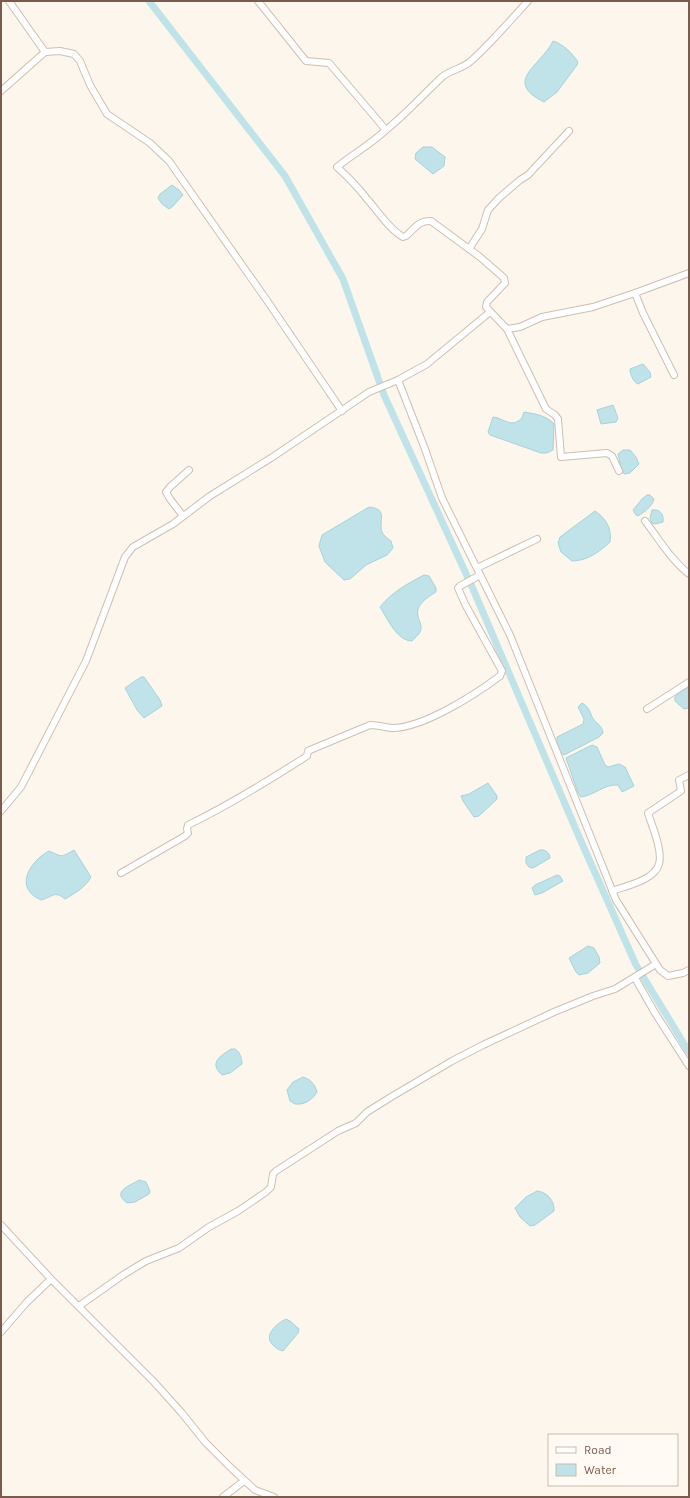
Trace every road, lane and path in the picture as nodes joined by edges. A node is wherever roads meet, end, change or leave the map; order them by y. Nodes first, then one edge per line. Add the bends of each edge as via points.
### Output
1 (9, 1) edge
2 (258, 1) edge
3 (528, 1) edge
4 (45, 52) junction
5 (1, 91) edge
6 (386, 130) junction
7 (569, 131) dead end
8 (469, 249) junction
9 (689, 273) edge
10 (635, 293) junction
11 (490, 312) junction
12 (507, 329) junction
13 (674, 375) dead end
14 (396, 381) junction
15 (342, 411) junction
16 (189, 470) dead end
17 (619, 471) dead end
18 (183, 516) junction
19 (645, 521) dead end
20 (537, 539) dead end
21 (476, 568) junction
22 (689, 574) edge
23 (477, 577) junction
24 (689, 682) edge
25 (647, 709) dead end
26 (689, 775) edge
27 (1, 811) edge
28 (120, 873) dead end
29 (612, 891) junction
30 (656, 964) junction
31 (689, 970) edge
32 (637, 976) junction
33 (689, 1066) edge
34 (1, 1225) edge
35 (51, 1279) junction
36 (79, 1306) junction
37 (1, 1332) edge
38 (244, 1481) junction
39 (223, 1497) edge
40 (274, 1497) edge

1 - 4 street
2 - 6 street via 306,61 329,63
3 - 6 street via 471,61 443,76
4 - 5 street
4 - 15 street via 60,51 74,54 107,114 150,143 169,161
6 - 8 street via 337,167 401,236 406,236 420,222 430,221
7 - 8 street via 528,175 488,210 482,229
8 - 11 street via 504,278 506,283 486,305
9 - 10 street
10 - 12 street via 593,307 542,317
10 - 13 street
11 - 12 street
11 - 14 street via 427,364
12 - 17 street via 546,409 558,419 561,457 607,453 612,456
14 - 15 street via 370,392
14 - 21 street via 425,449 442,498
15 - 18 street
16 - 18 street via 166,492
18 - 27 street via 133,547 125,557 86,662 21,787
19 - 22 street via 682,569
20 - 21 street
21 - 23 street
23 - 28 street via 458,588 502,671 500,676 421,722 392,728 370,725 310,750 307,756 240,798 188,825 188,833 185,836
23 - 29 street via 510,634
24 - 25 street
26 - 29 street via 679,780 681,791 648,813 660,853 659,864 654,872 647,878
29 - 30 street
30 - 31 street via 668,976
30 - 32 street
32 - 33 street via 655,1013
32 - 36 street via 615,989 554,1012 483,1045 391,1097 367,1112 356,1123 338,1131 276,1171 271,1187 250,1203 178,1248 146,1261
34 - 35 street
35 - 36 street
35 - 37 street
36 - 38 street via 154,1382 206,1443
38 - 39 street
38 - 40 street via 255,1490

